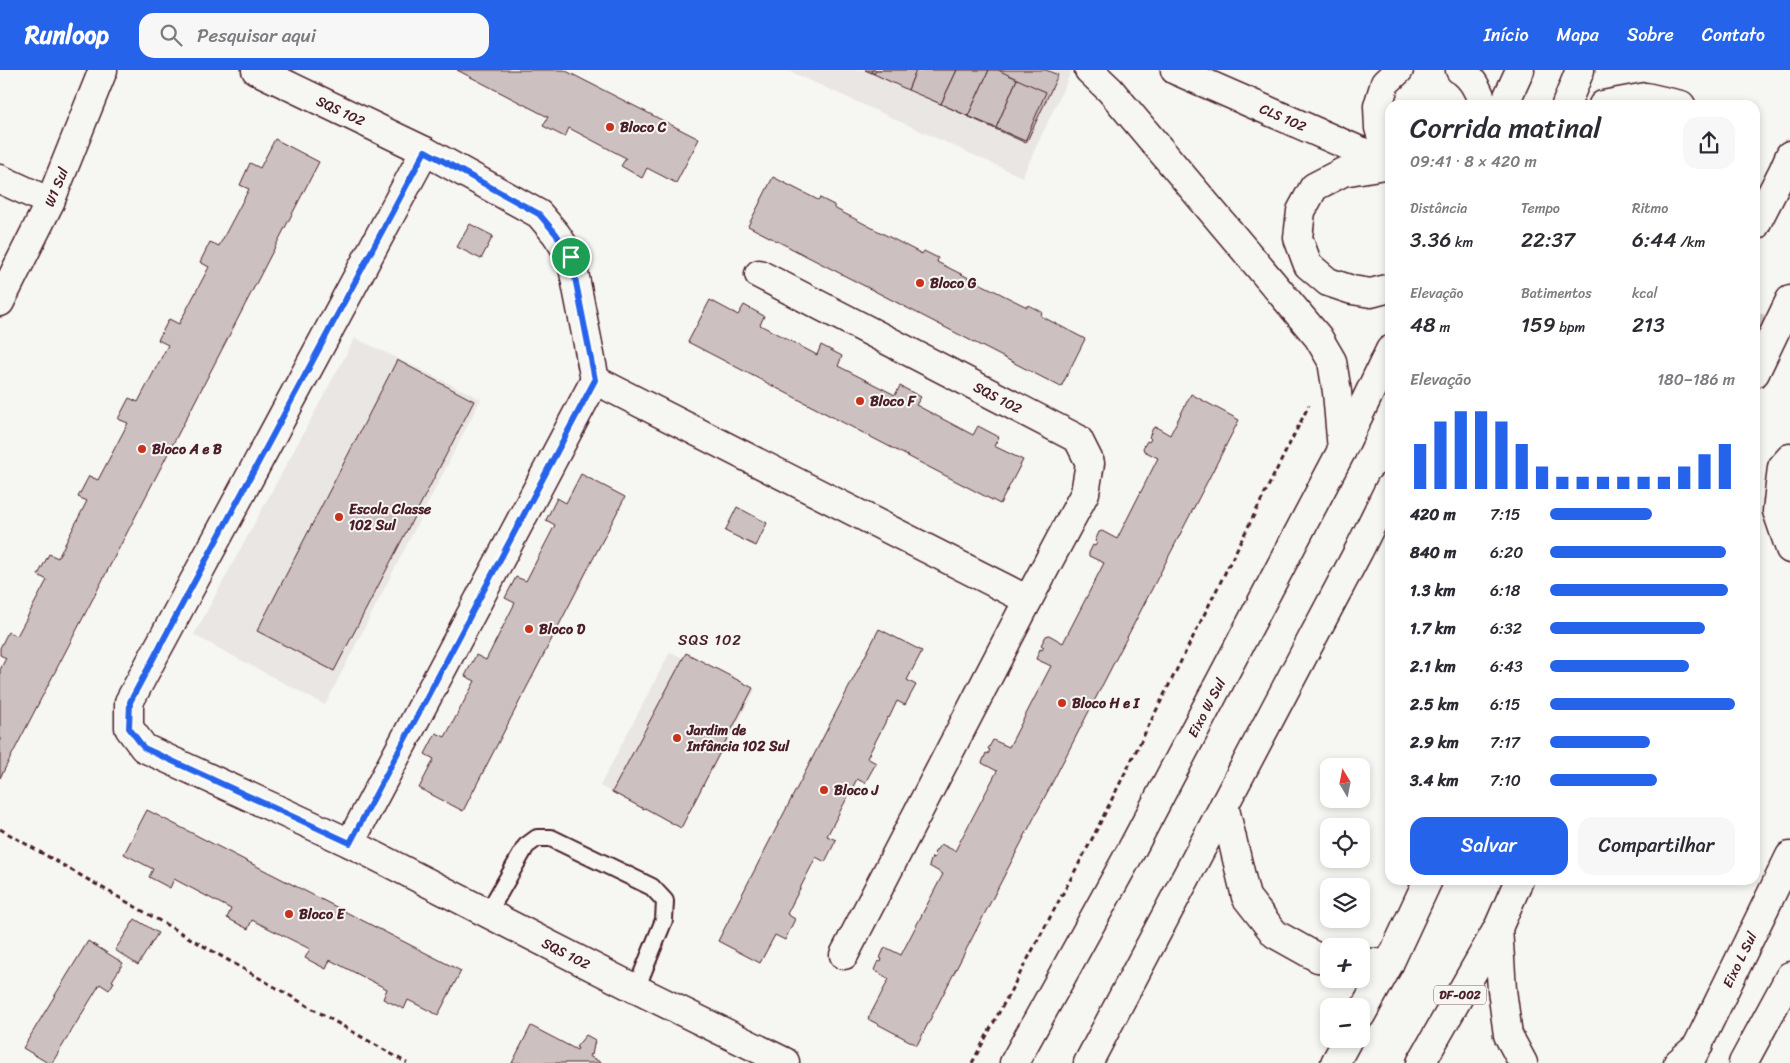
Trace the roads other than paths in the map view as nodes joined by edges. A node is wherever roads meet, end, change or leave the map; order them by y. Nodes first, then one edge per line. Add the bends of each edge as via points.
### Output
1 (103, 70) edge
2 (256, 70) edge
3 (1090, 70) edge
4 (1175, 70) edge
5 (1399, 70) edge
6 (1460, 70) edge
7 (1520, 70) edge
8 (1580, 70) edge
9 (1481, 100) edge
10 (1506, 100) edge
11 (1568, 100) edge
12 (1630, 100) edge
13 (1659, 100) edge
14 (1385, 148) edge
15 (425, 151) junction
16 (1790, 155) edge
17 (1385, 162) edge
18 (1385, 165) edge
19 (0, 179) edge
20 (50, 202) junction
21 (1760, 216) edge
22 (759, 274) dead end
23 (1385, 289) edge
24 (1790, 300) edge
25 (0, 302) edge
26 (1385, 360) edge
27 (1760, 363) edge
28 (595, 380) junction
29 (1342, 450) junction
30 (1790, 458) edge
31 (1385, 498) edge
32 (1790, 548) edge
33 (1028, 600) junction
34 (1224, 805) junction
35 (350, 843) junction
36 (1790, 856) edge
37 (1426, 885) edge
38 (1517, 885) edge
39 (488, 913) junction
40 (1498, 928) junction
41 (844, 954) dead end
42 (1320, 958) edge
43 (1370, 963) edge
44 (1389, 964) junction
45 (1790, 976) edge
46 (636, 989) junction
47 (1370, 999) edge
48 (1343, 1048) edge
49 (1694, 1054) edge
50 (785, 1062) edge
51 (1014, 1063) edge
52 (1088, 1063) edge
53 (1335, 1063) edge
54 (1421, 1063) edge
55 (1523, 1063) edge
56 (1678, 1063) edge
57 (1744, 1063) edge

1 - 20 main road, W1 Sul
2 - 15 main road, SQS 102
3 - 29 main road via 1318,337 1332,361
4 - 17 main road, CLS 102
5 - 14 main road via 1385,83 1378,106 1379,128
6 - 9 main road via 1467,74
7 - 10 main road
8 - 11 main road
12 - 13 main road via 1646,97
15 - 28 main road, SQS 102 via 539,214 556,234 571,257
15 - 35 main road, SQS 102 via 130,702 129,728 144,748
16 - 21 main road
18 - 23 main road via 1343,172 1314,187 1300,211 1298,238 1308,265 1328,282 1371,293
19 - 20 main road
20 - 25 main road, W1 Sul
22 - 33 main road, SQS 102 via 1078,439 1090,463 1085,493
24 - 27 main road
26 - 29 main road, Eixo W Sul
28 - 33 main road
28 - 35 main road
29 - 51 main road, Eixo W Sul via 1132,849
30 - 32 main road via 1782,467 1776,511
31 - 34 main road
33 - 41 main road, SQS 102
34 - 42 main road via 1246,897 1275,934
34 - 52 main road
35 - 39 main road, SQS 102
36 - 49 main road, Eixo L Sul
37 - 44 main road
38 - 40 main road, DF-002
39 - 46 main road, SQS 102
39 - 46 lane via 526,846 538,838 551,838 652,887 665,901 664,920
40 - 54 main road, DF-002
40 - 55 main road via 1508,1035
43 - 44 main road
44 - 47 main road
45 - 57 main road
46 - 50 main road, SQS 102
48 - 53 main road
49 - 56 main road

